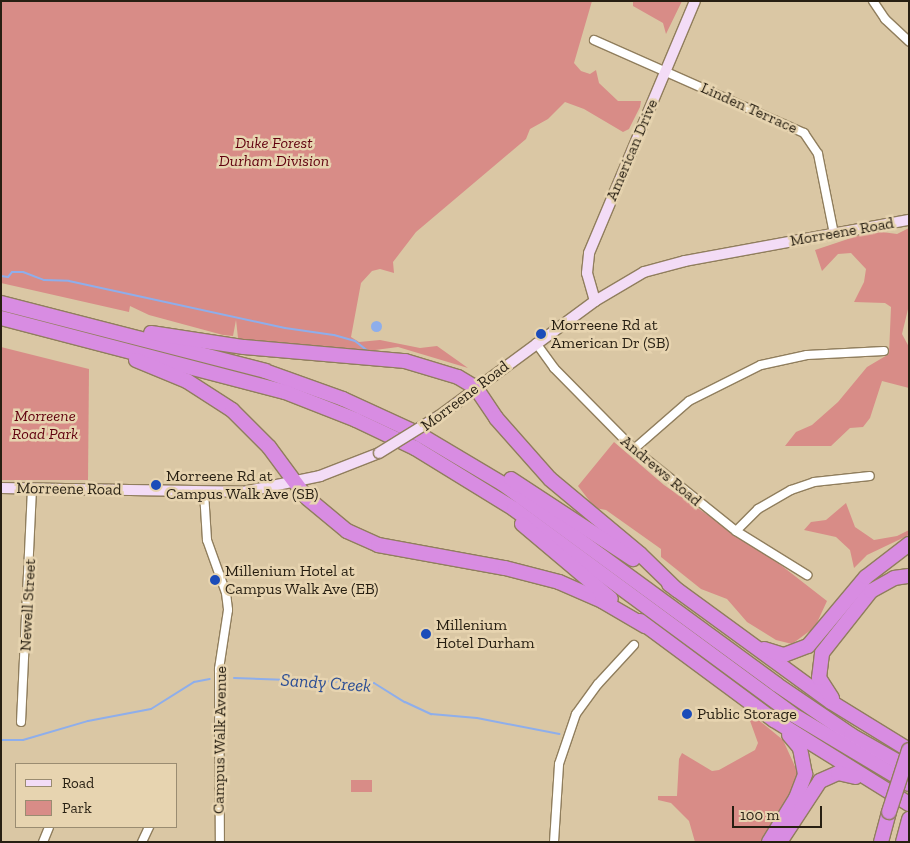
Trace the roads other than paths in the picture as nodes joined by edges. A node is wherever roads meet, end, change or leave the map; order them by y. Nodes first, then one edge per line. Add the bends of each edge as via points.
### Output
1 (695, 1) edge
2 (873, 1) edge
3 (594, 40) dead end
4 (909, 41) edge
5 (665, 71) junction
6 (909, 220) edge
7 (834, 234) junction
8 (595, 301) junction
9 (1, 302) edge
10 (1, 318) edge
11 (83, 324) junction
12 (51, 331) junction
13 (536, 343) junction
14 (884, 351) dead end
15 (476, 388) junction
16 (634, 449) junction
17 (469, 462) junction
18 (870, 476) dead end
19 (295, 483) junction
20 (479, 485) junction
21 (1, 488) edge
22 (32, 488) junction
23 (204, 492) junction
24 (736, 531) junction
25 (909, 544) edge
26 (807, 574) dead end
27 (909, 576) edge
28 (677, 590) junction
29 (645, 626) junction
30 (750, 643) junction
31 (634, 645) dead end
32 (840, 708) junction
33 (774, 720) junction
34 (21, 722) dead end
35 (909, 750) edge
36 (909, 768) edge
37 (871, 783) junction
38 (909, 784) edge
39 (909, 804) edge
40 (908, 820) edge
41 (49, 828) edge
42 (149, 828) edge
43 (881, 841) edge
44 (903, 841) edge
45 (43, 842) edge
46 (142, 842) edge
47 (220, 842) edge
48 (554, 842) edge
49 (769, 842) edge
50 (780, 842) edge

1 - 5 street, American Drive
2 - 4 street via 885,19
3 - 5 street, Linden Terrace
5 - 7 street, Linden Terrace via 791,124 808,136 818,154
5 - 8 street, American Drive via 589,253 587,273
6 - 7 street, Morreene Road
7 - 8 street, Morreene Road via 658,267 632,277
8 - 13 street, Morreene Road
9 - 11 highway
10 - 12 highway
11 - 15 highway via 244,347 405,361 451,374
11 - 17 highway via 249,366 321,390 394,421
12 - 19 highway via 159,368 214,397 254,431
12 - 20 highway via 237,378 312,402 414,448
13 - 15 street, Morreene Road
13 - 16 street, Andrews Road via 554,368
14 - 16 street via 807,355 762,365 689,401
15 - 19 street, Morreene Road, bridge via 439,416 379,453 348,467
15 - 28 highway via 496,418 550,479 640,554
16 - 24 street, Andrews Road
17 - 28 highway via 524,487
17 - 36 highway via 776,684 850,735
18 - 24 street via 814,482 791,490 765,504
19 - 23 street, Morreene Road via 243,492
19 - 29 highway via 336,524 372,542 550,580 594,597
20 - 29 highway via 495,503
20 - 38 highway via 792,714
21 - 22 street, Morreene Road
22 - 23 street, Morreene Road
22 - 34 street, Newell Street
23 - 47 street, Campus Walk Avenue via 207,540 226,593 228,610 219,669
24 - 26 street, Andrews Road
25 - 30 highway via 866,577 803,650 784,655
27 - 32 highway via 894,578 871,591 822,653 818,666 821,684
28 - 30 highway
29 - 33 highway
30 - 32 highway
31 - 48 street via 576,714 559,764
32 - 35 highway
33 - 37 highway
33 - 49 highway via 800,748 806,768 801,789
35 - 43 highway, bridge
37 - 39 highway
37 - 50 highway via 844,773 820,780
40 - 44 highway
41 - 45 street
42 - 46 street

